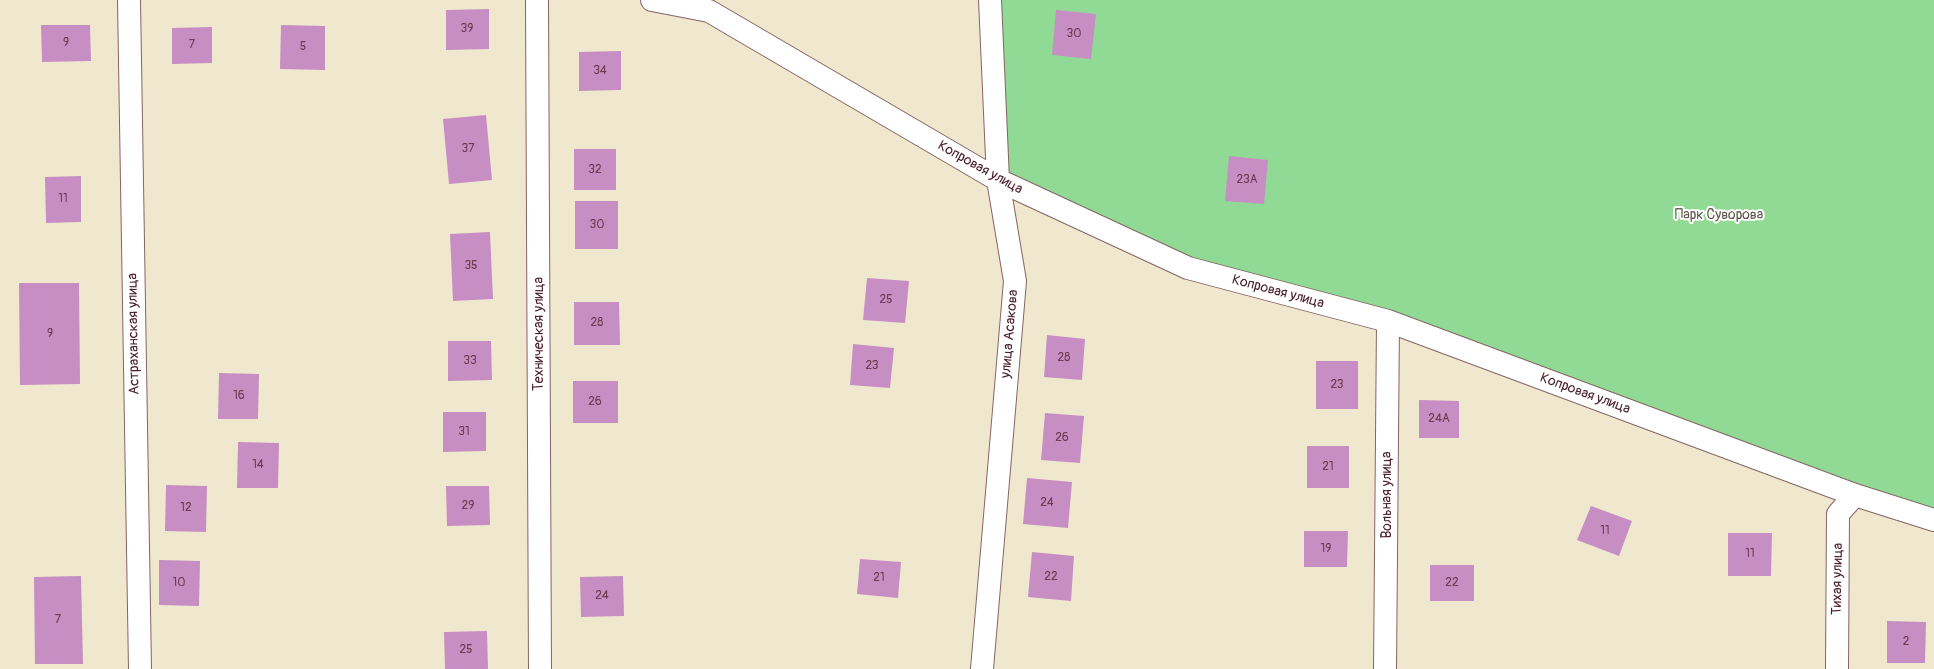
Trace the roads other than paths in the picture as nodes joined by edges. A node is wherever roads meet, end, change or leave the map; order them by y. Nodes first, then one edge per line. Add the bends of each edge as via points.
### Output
1 (129, 0) edge
2 (537, 0) edge
3 (652, 0) edge
4 (990, 0) edge
5 (998, 180) junction
6 (1388, 321) junction
7 (1855, 495) junction
8 (1934, 520) edge
9 (140, 669) edge
10 (540, 669) edge
11 (982, 669) edge
12 (1385, 669) edge
13 (1837, 669) edge

1 - 9 street, Астраханская улица
2 - 10 street, Техническая улица
3 - 5 street, Копровая улица via 709,11
4 - 5 street, улица Асакова
5 - 6 street, Копровая улица via 1188,268
5 - 11 street, улица Асакова via 1015,281
6 - 7 street, Копровая улица
6 - 12 street, Вольная улица
7 - 8 street, Копровая улица
7 - 13 street, Тихая улица via 1838,514

